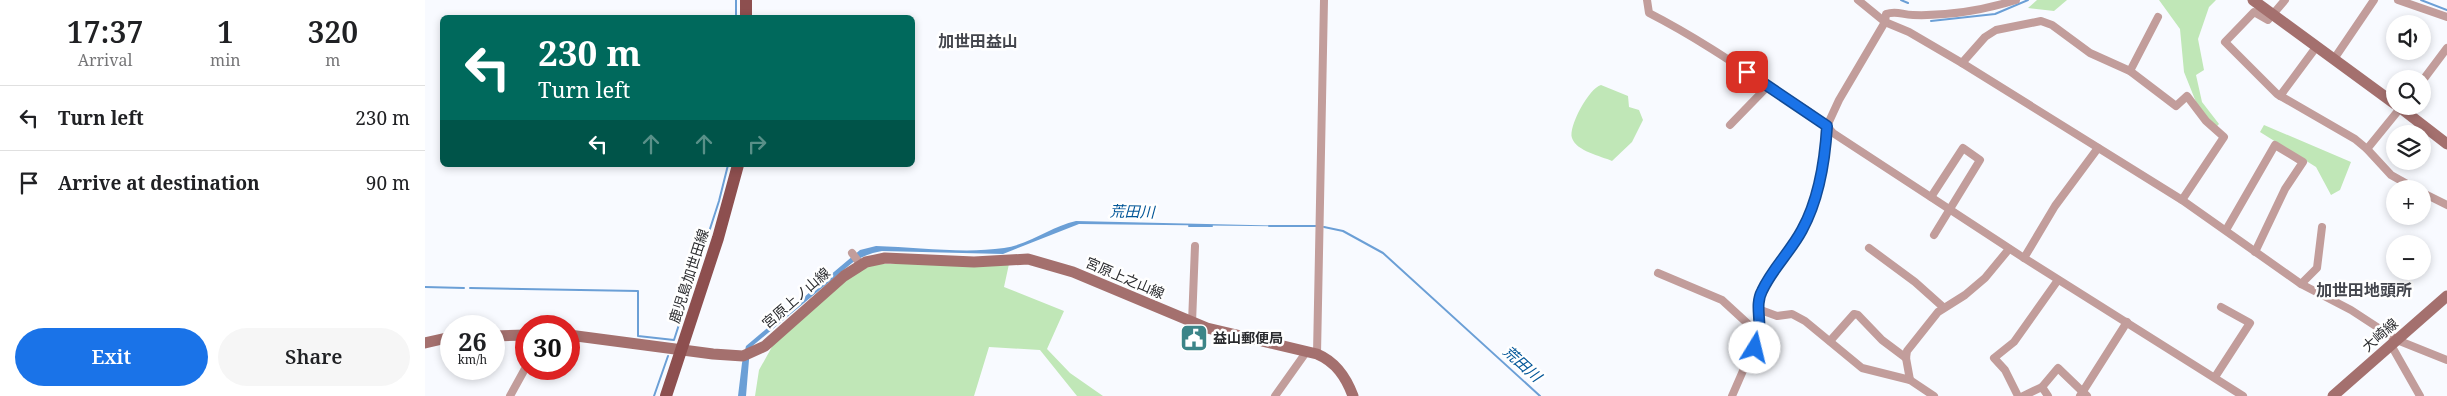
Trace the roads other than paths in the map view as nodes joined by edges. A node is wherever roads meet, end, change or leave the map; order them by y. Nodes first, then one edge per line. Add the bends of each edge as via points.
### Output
1 (746, 0) edge
2 (1324, 0) edge
3 (1647, 0) edge
4 (1858, 0) edge
5 (2016, 0) edge
6 (2253, 0) edge
7 (2285, 0) edge
8 (2374, 0) edge
9 (2398, 0) edge
10 (2412, 2) edge
11 (2272, 14) junction
12 (746, 15) edge
13 (2158, 17) dead end
14 (2447, 17) edge
15 (1885, 22) junction
16 (2317, 46) junction
17 (2447, 48) edge
18 (2334, 59) junction
19 (1961, 63) junction
20 (2430, 70) edge
21 (2130, 71) junction
22 (1768, 86) junction
23 (2280, 96) junction
24 (2386, 97) edge
25 (2392, 115) edge
26 (2410, 115) edge
27 (1730, 125) dead end
28 (1827, 126) junction
29 (2447, 144) edge
30 (2097, 148) junction
31 (2367, 149) junction
32 (737, 167) edge
33 (2400, 180) edge
34 (1931, 197) junction
35 (2431, 197) edge
36 (2182, 200) junction
37 (2447, 205) edge
38 (1950, 209) junction
39 (2322, 227) dead end
40 (2225, 230) junction
41 (1934, 235) dead end
42 (1195, 246) dead end
43 (1869, 248) dead end
44 (2009, 249) junction
45 (2255, 252) junction
46 (852, 253) dead end
47 (2024, 258) junction
48 (861, 265) junction
49 (1659, 273) dead end
50 (2058, 280) junction
51 (2301, 284) junction
52 (2447, 296) edge
53 (1943, 307) junction
54 (2221, 307) dead end
55 (1758, 309) junction
56 (2127, 322) junction
57 (1192, 323) junction
58 (1759, 334) junction
59 (580, 336) edge
60 (440, 340) edge
61 (1830, 342) junction
62 (425, 343) edge
63 (2394, 343) junction
64 (681, 350) junction
65 (1312, 352) junction
66 (1906, 358) junction
67 (2447, 360) edge
68 (2215, 377) junction
69 (519, 380) edge
70 (1910, 380) junction
71 (2042, 387) junction
72 (2084, 395) edge
73 (510, 396) edge
74 (666, 396) edge
75 (1275, 396) edge
76 (1353, 396) edge
77 (1732, 396) edge
78 (1934, 396) edge
79 (2018, 396) edge
80 (2023, 396) edge
81 (2048, 396) edge
82 (2243, 396) edge
83 (2333, 396) edge
84 (2420, 396) edge

1 - 12 main road
2 - 65 street
3 - 22 street via 1649,13 1693,36
4 - 15 street
5 - 15 street via 1982,9 1911,15 1894,11 1887,14
6 - 11 street
7 - 11 street
8 - 18 street
9 - 10 street
10 - 14 street
11 - 16 street
11 - 23 street via 2268,20 2254,12 2225,42
13 - 21 street
15 - 19 street via 1909,32
15 - 28 street
16 - 18 street
16 - 23 street
17 - 20 street
18 - 24 street
19 - 21 street via 1985,37 1997,30 2041,22 2051,25 2090,53
19 - 30 street
21 - 36 street via 2176,106 2187,96 2201,116 2224,137
22 - 27 street
22 - 28 street
23 - 31 street
25 - 31 street
26 - 29 street
28 - 34 street
28 - 55 street via 1824,158 1811,210 1803,230 1761,292
30 - 36 street
30 - 47 street via 2055,206
31 - 33 street
32 - 64 main road, 鹿児島加世田線
34 - 38 street
34 - 38 street via 1963,148 1980,160
35 - 37 street
36 - 40 street
38 - 41 street
38 - 44 street
39 - 51 street via 2317,268
40 - 45 street
40 - 45 street via 2275,145 2303,162 2285,189
42 - 57 street
43 - 53 street
44 - 47 street
44 - 53 street via 1985,278 1965,295
45 - 51 street
46 - 48 street
47 - 50 street
48 - 57 street, 宮原上之山線 via 885,258 984,262 1027,259 1073,272
48 - 64 street, 宮原上ノ山線 via 844,276 765,346 751,354 732,356
49 - 58 street via 1722,300
50 - 56 street
50 - 79 street via 2014,342 1994,358 2005,370
51 - 63 street via 2351,310
52 - 63 street, 大崎線
53 - 66 street via 1907,351
54 - 68 street via 2250,323
55 - 58 street
55 - 61 street via 1777,316 1792,314 1813,326
56 - 68 street
56 - 72 street
57 - 65 street, 宮原上之山線
58 - 77 street
59 - 64 street
60 - 62 street
61 - 66 street via 1854,314 1858,314 1882,340
61 - 70 street via 1862,368
63 - 67 street
63 - 83 street, 大崎線
63 - 84 street
64 - 74 main road, 鹿児島加世田線
65 - 75 street
65 - 76 street, 宮原上之山線 via 1333,362
66 - 70 street
68 - 82 street
69 - 73 street
70 - 78 street
71 - 72 street via 2058,368
71 - 80 street
71 - 81 street

